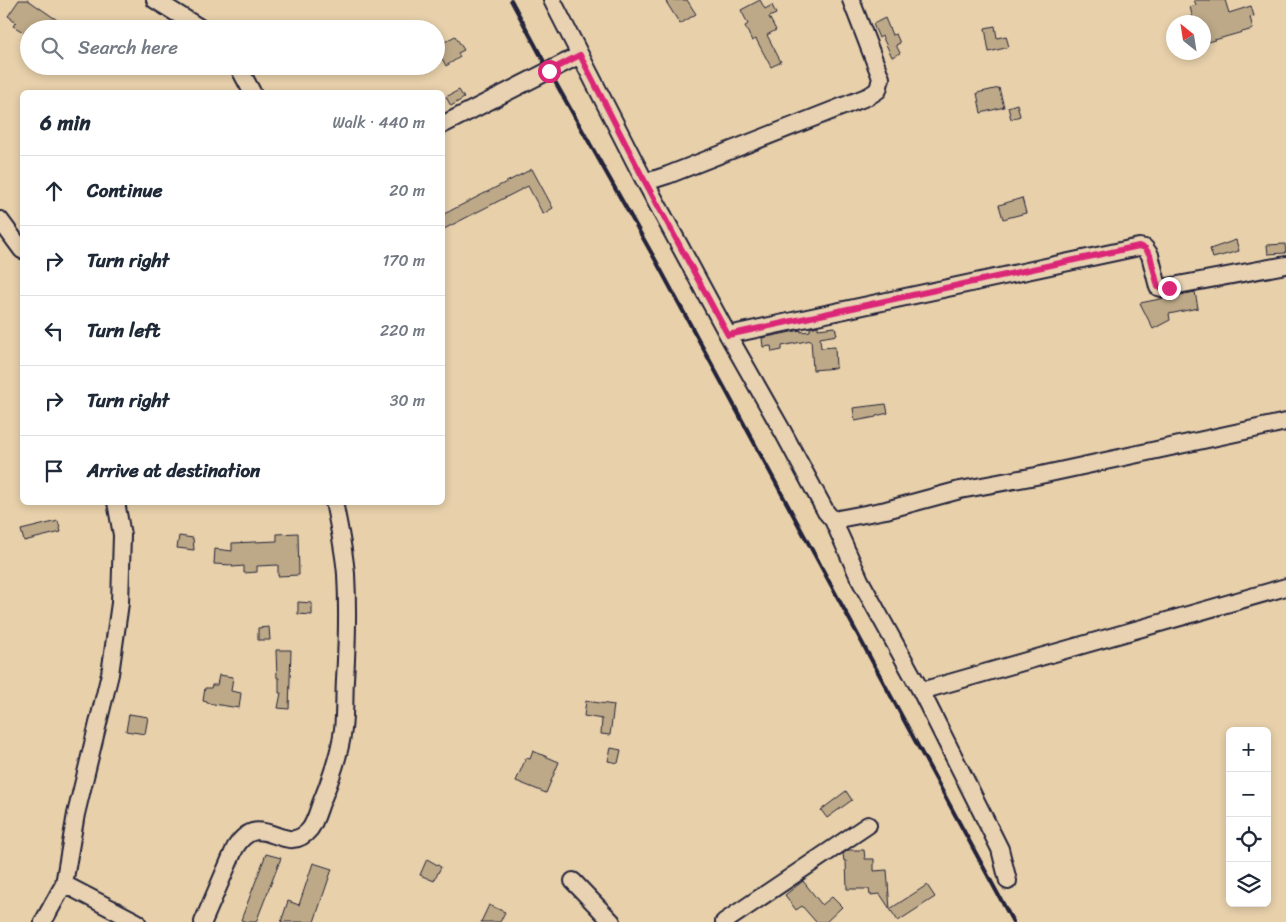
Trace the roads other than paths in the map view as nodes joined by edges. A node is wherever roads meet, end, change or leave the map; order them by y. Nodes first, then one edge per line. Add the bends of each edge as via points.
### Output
1 (155, 0) edge
2 (552, 0) edge
3 (851, 0) edge
4 (187, 20) edge
5 (580, 55) junction
6 (244, 75) edge
7 (251, 90) edge
8 (445, 124) edge
9 (646, 182) junction
10 (0, 220) edge
11 (20, 247) edge
12 (1286, 265) edge
13 (728, 335) junction
14 (1286, 422) edge
15 (117, 505) edge
16 (335, 505) edge
17 (833, 520) junction
18 (1286, 587) edge
19 (921, 691) junction
20 (868, 826) dead end
21 (573, 880) dead end
22 (1008, 882) dead end
23 (64, 884) junction
24 (43, 922) edge
25 (137, 922) edge
26 (203, 922) edge
27 (612, 922) edge
28 (724, 922) edge

1 - 4 street
2 - 5 street
3 - 9 street via 881,78 878,90
5 - 8 street
5 - 9 street
6 - 7 street
9 - 13 street
10 - 11 street
12 - 13 street via 1162,288 1158,287 1150,255 1139,246
13 - 17 street
14 - 17 street
15 - 23 street via 122,535 120,603 110,674 76,814
16 - 26 street via 346,573 347,641 343,729 334,770 311,828 303,836 289,840 263,831 241,838
17 - 19 street via 860,580
18 - 19 street
19 - 22 street via 1000,849
20 - 28 street
21 - 27 street
23 - 24 street
23 - 25 street

